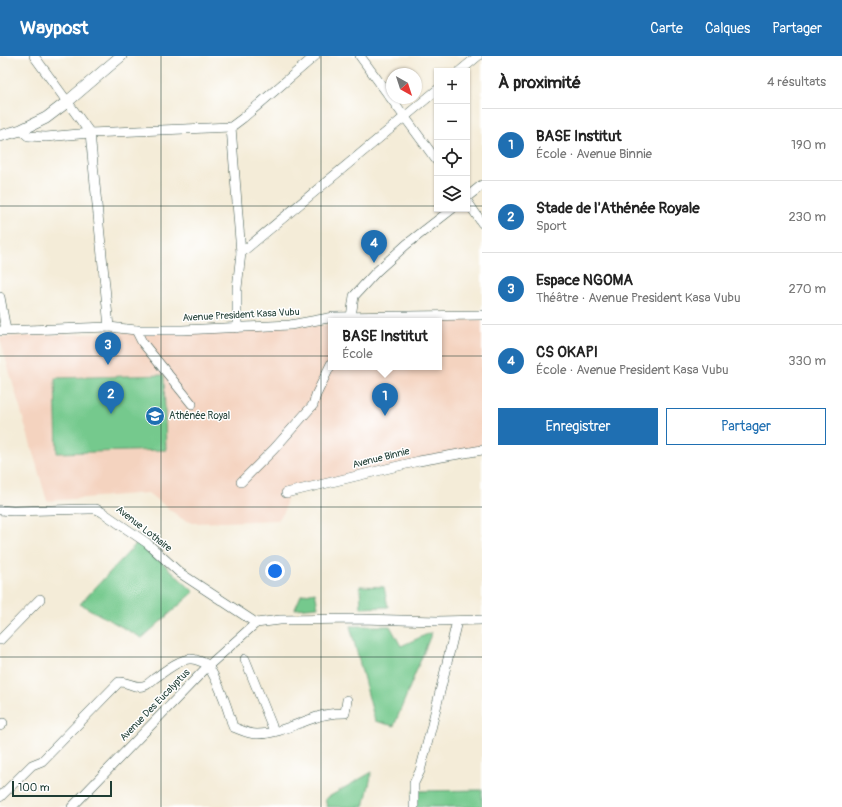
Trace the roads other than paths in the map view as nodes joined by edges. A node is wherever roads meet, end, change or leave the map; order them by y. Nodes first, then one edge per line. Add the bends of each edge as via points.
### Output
1 (34, 56) edge
2 (121, 56) edge
3 (315, 56) edge
4 (360, 56) edge
5 (478, 56) edge
6 (464, 68) edge
7 (434, 92) edge
8 (67, 102) junction
9 (404, 117) junction
10 (231, 127) junction
11 (22, 130) junction
12 (90, 133) junction
13 (0, 136) edge
14 (434, 157) edge
15 (482, 185) edge
16 (470, 195) edge
17 (470, 205) edge
18 (448, 212) edge
19 (482, 223) edge
20 (241, 253) junction
21 (0, 297) edge
22 (482, 315) edge
23 (351, 317) junction
24 (342, 318) edge
25 (328, 320) edge
26 (109, 327) junction
27 (237, 328) junction
28 (3, 330) edge
29 (136, 330) junction
30 (328, 370) edge
31 (192, 404) dead end
32 (482, 450) edge
33 (242, 482) dead end
34 (286, 493) dead end
35 (0, 510) edge
36 (40, 599) dead end
37 (482, 620) edge
38 (457, 621) junction
39 (256, 623) junction
40 (0, 640) edge
41 (245, 659) dead end
42 (208, 665) junction
43 (347, 700) dead end
44 (274, 732) junction
45 (0, 797) edge
46 (72, 807) edge
47 (414, 807) edge

1 - 8 street
2 - 8 main road
3 - 10 street
4 - 9 street
5 - 6 street
7 - 9 street
8 - 11 main road via 46,118
8 - 12 street
9 - 14 street
9 - 20 street
10 - 12 street
10 - 20 street
11 - 12 street via 28,136 46,137
11 - 13 main road
12 - 26 street
15 - 16 street
17 - 19 street
18 - 23 street via 376,272 354,296
20 - 27 street via 237,288
21 - 28 street
22 - 23 street, Avenue President Kasa Vubu
23 - 24 street, Avenue President Kasa Vubu
25 - 27 street, Avenue President Kasa Vubu
26 - 28 street, Avenue President Kasa Vubu
26 - 29 street, Avenue President Kasa Vubu
27 - 29 street, Avenue President Kasa Vubu
29 - 31 street via 142,342
30 - 33 street via 313,405
32 - 34 street, Avenue Binnie via 419,460
35 - 39 street, Avenue Lothaire via 96,509 147,543 180,573
36 - 40 street
37 - 38 street
38 - 39 street via 360,619 280,620
38 - 47 street via 420,771 414,782
39 - 42 street, Avenue Des Eucalyptus
41 - 44 street
42 - 44 street via 229,711 233,727 257,734
42 - 45 street via 189,658 146,685 139,687 124,681 119,682 42,761 32,765
42 - 46 street, Avenue Des Eucalyptus
43 - 44 street via 345,713 316,717

